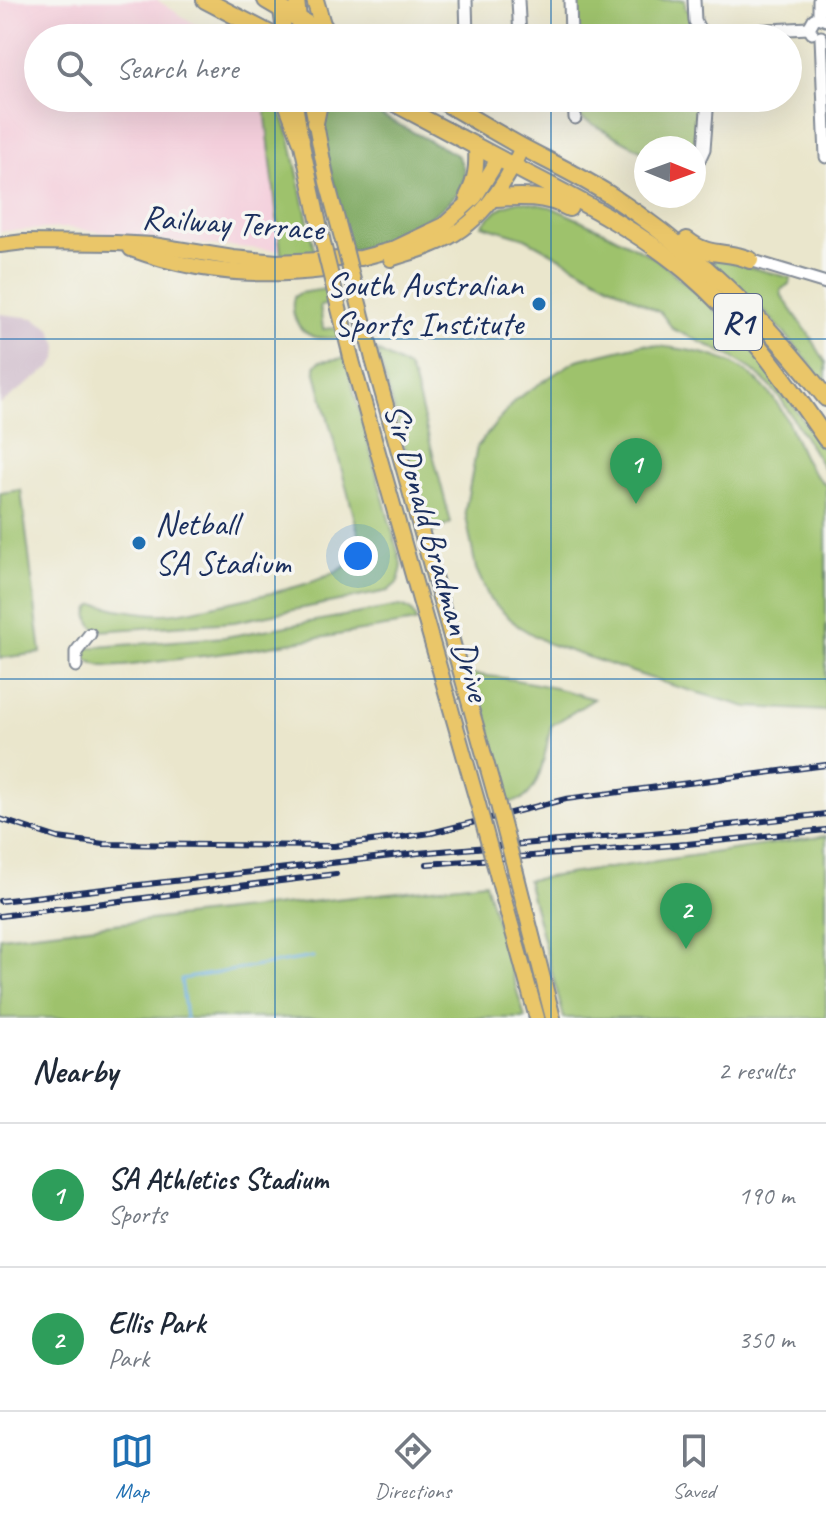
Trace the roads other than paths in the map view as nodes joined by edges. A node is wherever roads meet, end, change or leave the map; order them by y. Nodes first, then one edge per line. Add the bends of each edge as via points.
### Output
1 (205, 0) edge
2 (266, 0) edge
3 (297, 0) edge
4 (315, 0) edge
5 (466, 0) edge
6 (518, 0) edge
7 (570, 0) edge
8 (694, 0) edge
9 (819, 0) edge
10 (280, 5) edge
11 (298, 19) junction
12 (823, 19) edge
13 (246, 24) edge
14 (299, 24) edge
15 (307, 24) edge
16 (322, 24) edge
17 (467, 24) edge
18 (519, 24) edge
19 (571, 24) edge
20 (697, 24) edge
21 (802, 28) edge
22 (809, 28) junction
23 (824, 36) edge
24 (290, 112) edge
25 (296, 112) edge
26 (313, 112) edge
27 (317, 112) edge
28 (411, 112) edge
29 (461, 112) edge
30 (575, 112) edge
31 (707, 112) edge
32 (575, 118) dead end
33 (315, 123) junction
34 (705, 136) edge
35 (301, 140) junction
36 (516, 144) junction
37 (476, 147) junction
38 (826, 157) edge
39 (506, 162) junction
40 (494, 198) junction
41 (627, 208) junction
42 (458, 214) junction
43 (626, 229) junction
44 (116, 243) junction
45 (0, 245) edge
46 (750, 260) joint
47 (826, 283) edge
48 (826, 398) edge
49 (826, 439) edge
50 (90, 634) dead end
51 (76, 666) dead end
52 (537, 1018) edge
53 (553, 1018) edge

1 - 13 highway
2 - 10 highway
3 - 11 main road
4 - 16 highway
5 - 17 street
6 - 18 street
7 - 19 street
8 - 20 street
9 - 12 street
10 - 11 highway
11 - 14 main road
11 - 15 highway
12 - 22 street via 814,19
21 - 22 street
22 - 23 street
23 - 38 street
24 - 35 highway
25 - 35 main road, Sir Donald Bradman Drive
26 - 33 main road, Sir Donald Bradman Drive
27 - 33 highway
28 - 37 highway, R1
29 - 36 highway, R1
30 - 32 street
31 - 34 street
33 - 53 main road, Sir Donald Bradman Drive, bridge via 373,359
35 - 52 main road, Sir Donald Bradman Drive, bridge via 352,361
36 - 39 highway
36 - 41 highway, R1
37 - 39 highway, R1
37 - 42 main road via 473,183
39 - 40 main road, Railway Terrace
39 - 42 main road, Railway Terrace
39 - 43 highway, R1
40 - 43 highway via 555,200 602,225
40 - 44 main road, Railway Terrace via 464,228 434,245 362,266 247,274 165,260
41 - 46 highway via 652,213 701,250
41 - 48 highway, R1 via 730,290
42 - 44 main road, Railway Terrace via 420,238 361,258 277,262
43 - 49 highway, R1 via 684,269 722,304 789,383
44 - 45 main road, Railway Terrace
46 - 47 street
50 - 51 street via 76,652

